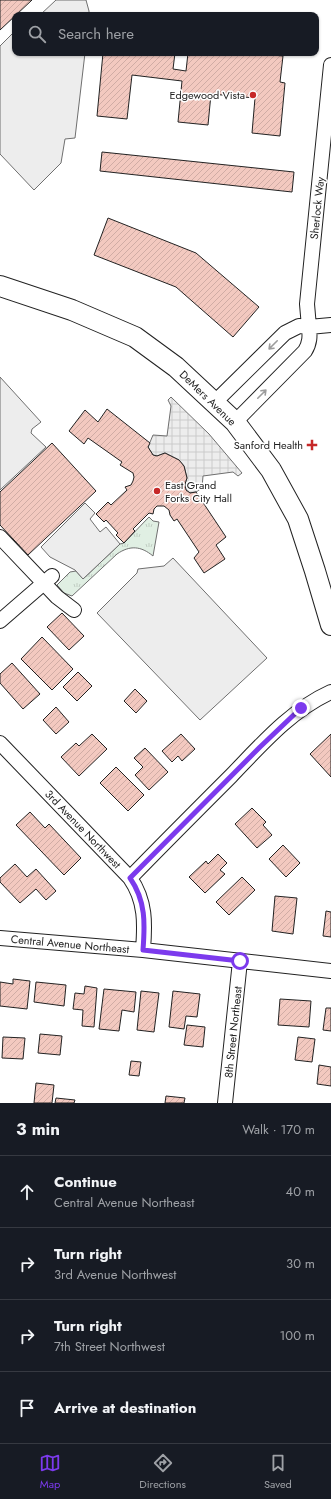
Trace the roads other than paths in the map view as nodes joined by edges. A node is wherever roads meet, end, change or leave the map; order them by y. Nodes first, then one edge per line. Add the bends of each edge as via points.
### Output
1 (331, 65) edge
2 (0, 286) edge
3 (331, 325) edge
4 (310, 327) junction
5 (214, 403) junction
6 (235, 422) junction
7 (0, 537) edge
8 (48, 579) junction
9 (74, 610) dead end
10 (0, 621) edge
11 (331, 625) edge
12 (331, 692) edge
13 (0, 743) edge
14 (130, 878) junction
15 (0, 938) edge
16 (143, 950) junction
17 (240, 961) junction
18 (331, 971) edge
19 (225, 1103) edge

1 - 4 street, Sherlock Way via 308,304
2 - 5 main road, DeMers Avenue via 72,310 135,337 176,367
3 - 4 street
4 -> 5 street via 299,326 285,333
6 -> 4 street, Sherlock Way via 305,351 310,337
5 - 6 main road, DeMers Avenue
6 - 11 main road, DeMers Avenue via 271,470 298,519
7 - 8 street
8 - 9 street via 57,597
8 - 10 street
12 - 14 street via 301,708
13 - 14 street, 3rd Avenue Northwest
14 - 16 street, 3rd Avenue Northwest via 142,899 145,924
15 - 16 street, Central Avenue Northeast
16 - 17 street, Central Avenue Northeast
17 - 18 street, Central Avenue Northeast
17 - 19 street, 8th Street Northeast

